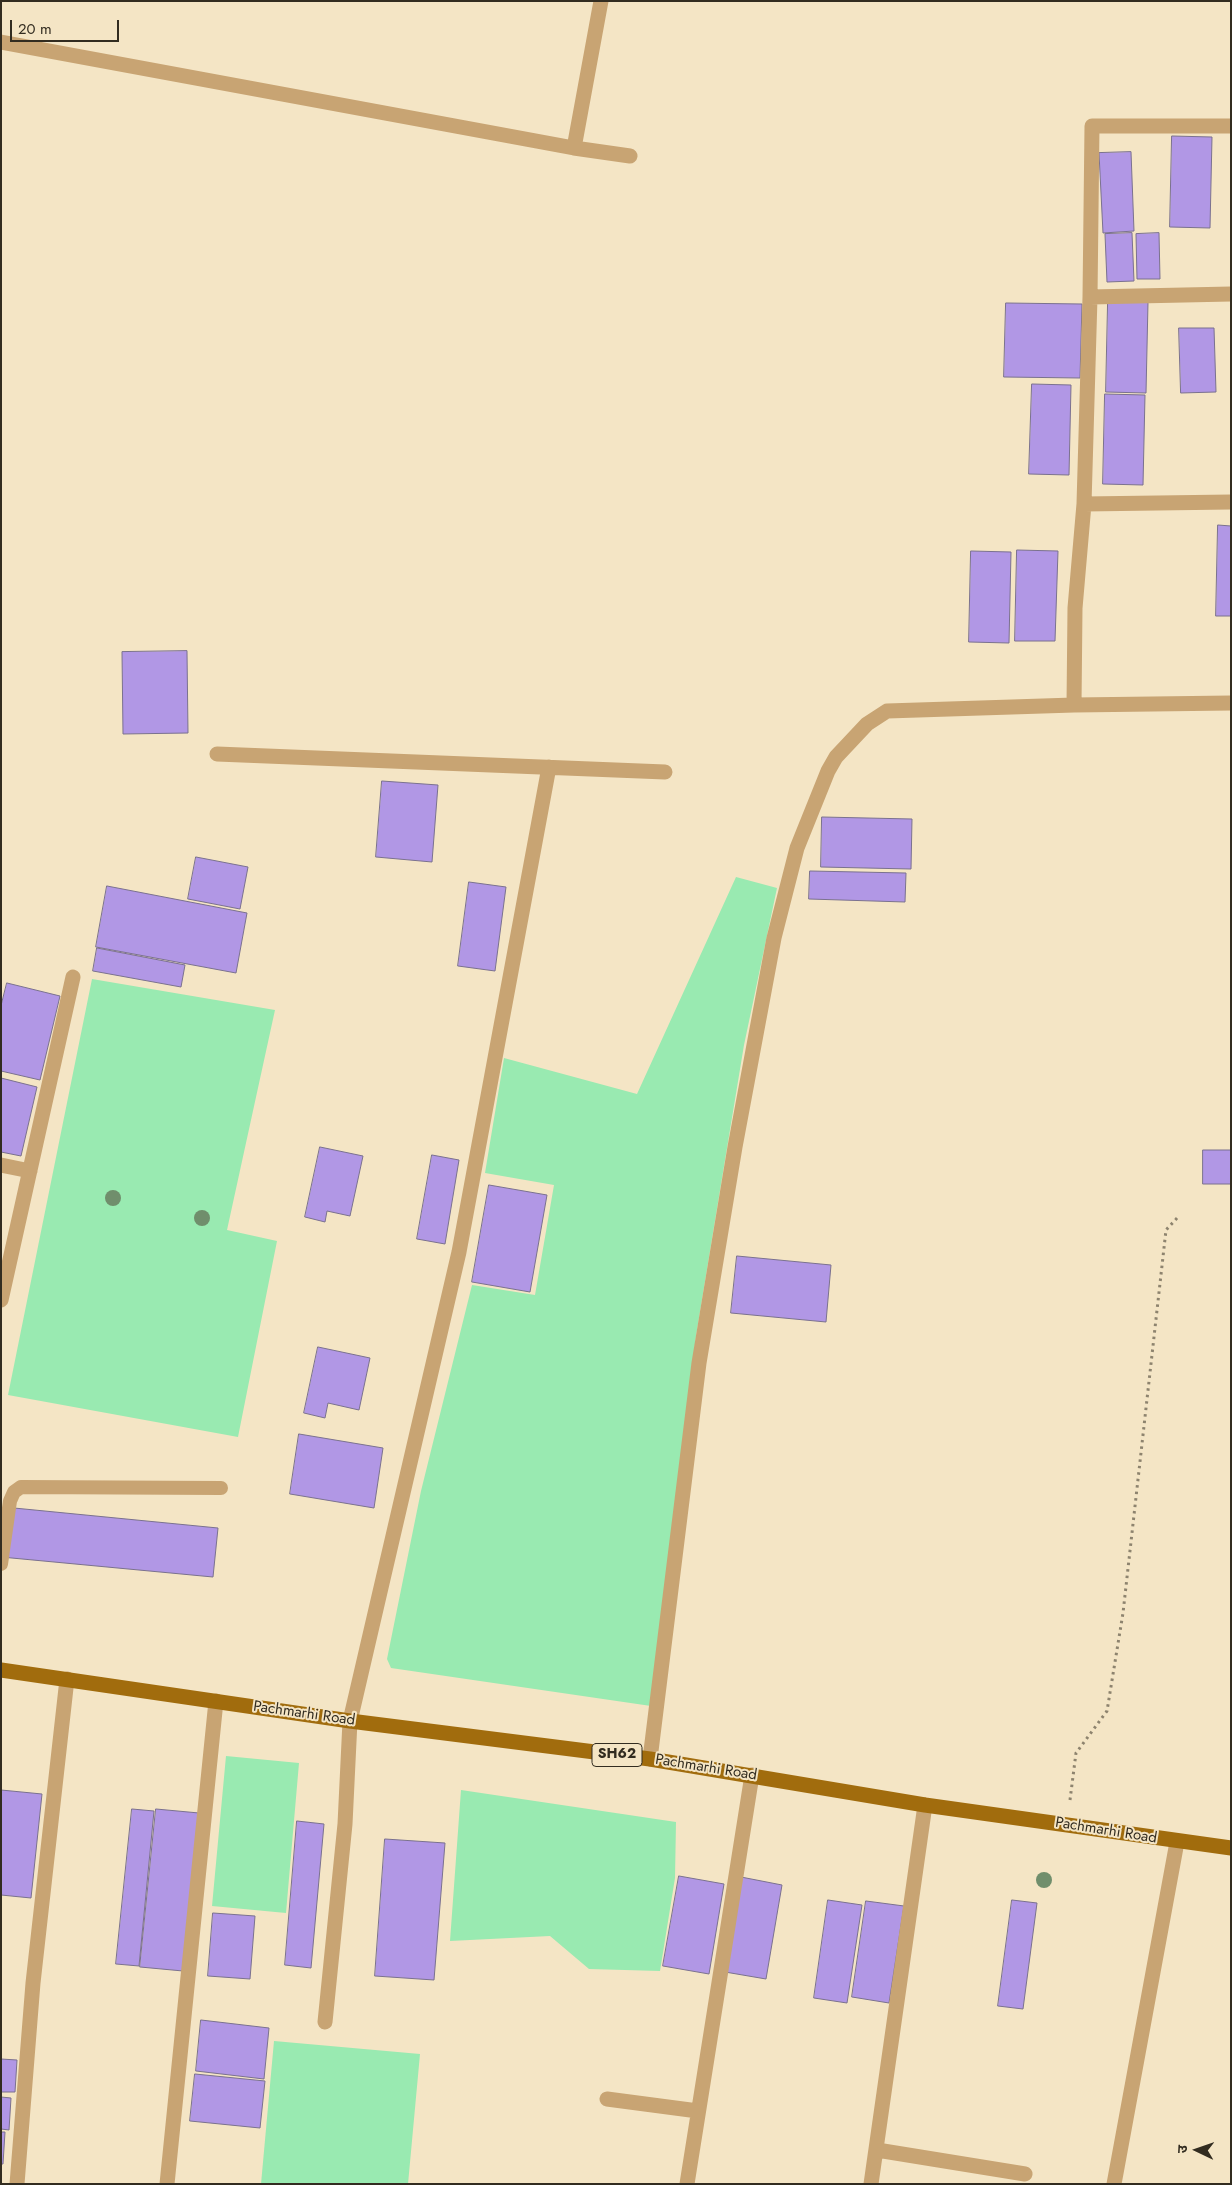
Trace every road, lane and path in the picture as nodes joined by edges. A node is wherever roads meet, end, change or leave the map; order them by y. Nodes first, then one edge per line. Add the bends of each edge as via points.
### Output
1 (602, 1) edge
2 (1, 42) edge
3 (1231, 126) edge
4 (574, 148) junction
5 (630, 156) dead end
6 (1231, 294) edge
7 (1090, 297) junction
8 (1231, 502) edge
9 (1084, 504) junction
10 (1231, 702) edge
11 (1074, 705) junction
12 (216, 754) dead end
13 (549, 767) junction
14 (665, 772) dead end
15 (73, 977) dead end
16 (1, 1165) edge
17 (30, 1170) junction
18 (1178, 1217) dead end
19 (1, 1300) edge
20 (221, 1488) dead end
21 (1, 1564) edge
22 (1, 1670) edge
23 (67, 1679) junction
24 (216, 1701) junction
25 (350, 1721) junction
26 (650, 1759) junction
27 (752, 1776) junction
28 (925, 1805) junction
29 (1066, 1825) junction
30 (1177, 1842) junction
31 (1231, 1848) edge
32 (325, 2022) dead end
33 (607, 2099) dead end
34 (698, 2111) junction
35 (877, 2150) junction
36 (1025, 2174) dead end
37 (17, 2184) edge
38 (167, 2184) edge
39 (686, 2184) edge
40 (871, 2184) edge
41 (1114, 2184) edge

1 - 4 street
2 - 4 street
3 - 7 street via 1092,126
4 - 5 street
6 - 7 street
7 - 9 street
8 - 9 street
9 - 11 street via 1075,608
10 - 11 street
11 - 26 street via 886,711 867,724 836,757 796,848 774,938 699,1363
12 - 13 street
13 - 14 street
13 - 25 street via 459,1252
15 - 17 street
16 - 17 street
17 - 19 street
18 - 29 path via 1166,1230 1123,1613 1107,1711 1076,1754
20 - 21 lane via 21,1487 14,1492 10,1502
22 - 23 main road, Pachmarhi Road / SH62
23 - 24 main road, Pachmarhi Road / SH62
23 - 37 street via 32,1983
24 - 25 main road, Pachmarhi Road / SH62
24 - 38 street
25 - 26 main road, Pachmarhi Road / SH62
25 - 32 street via 345,1824
26 - 27 main road, Pachmarhi Road / SH62
27 - 28 main road, Pachmarhi Road / SH62
27 - 34 street
28 - 29 main road, Pachmarhi Road / SH62
28 - 35 street
29 - 30 main road, Pachmarhi Road / SH62
30 - 31 main road, Pachmarhi Road / SH62
30 - 41 street
33 - 34 street
34 - 39 street
35 - 36 street
35 - 40 street

